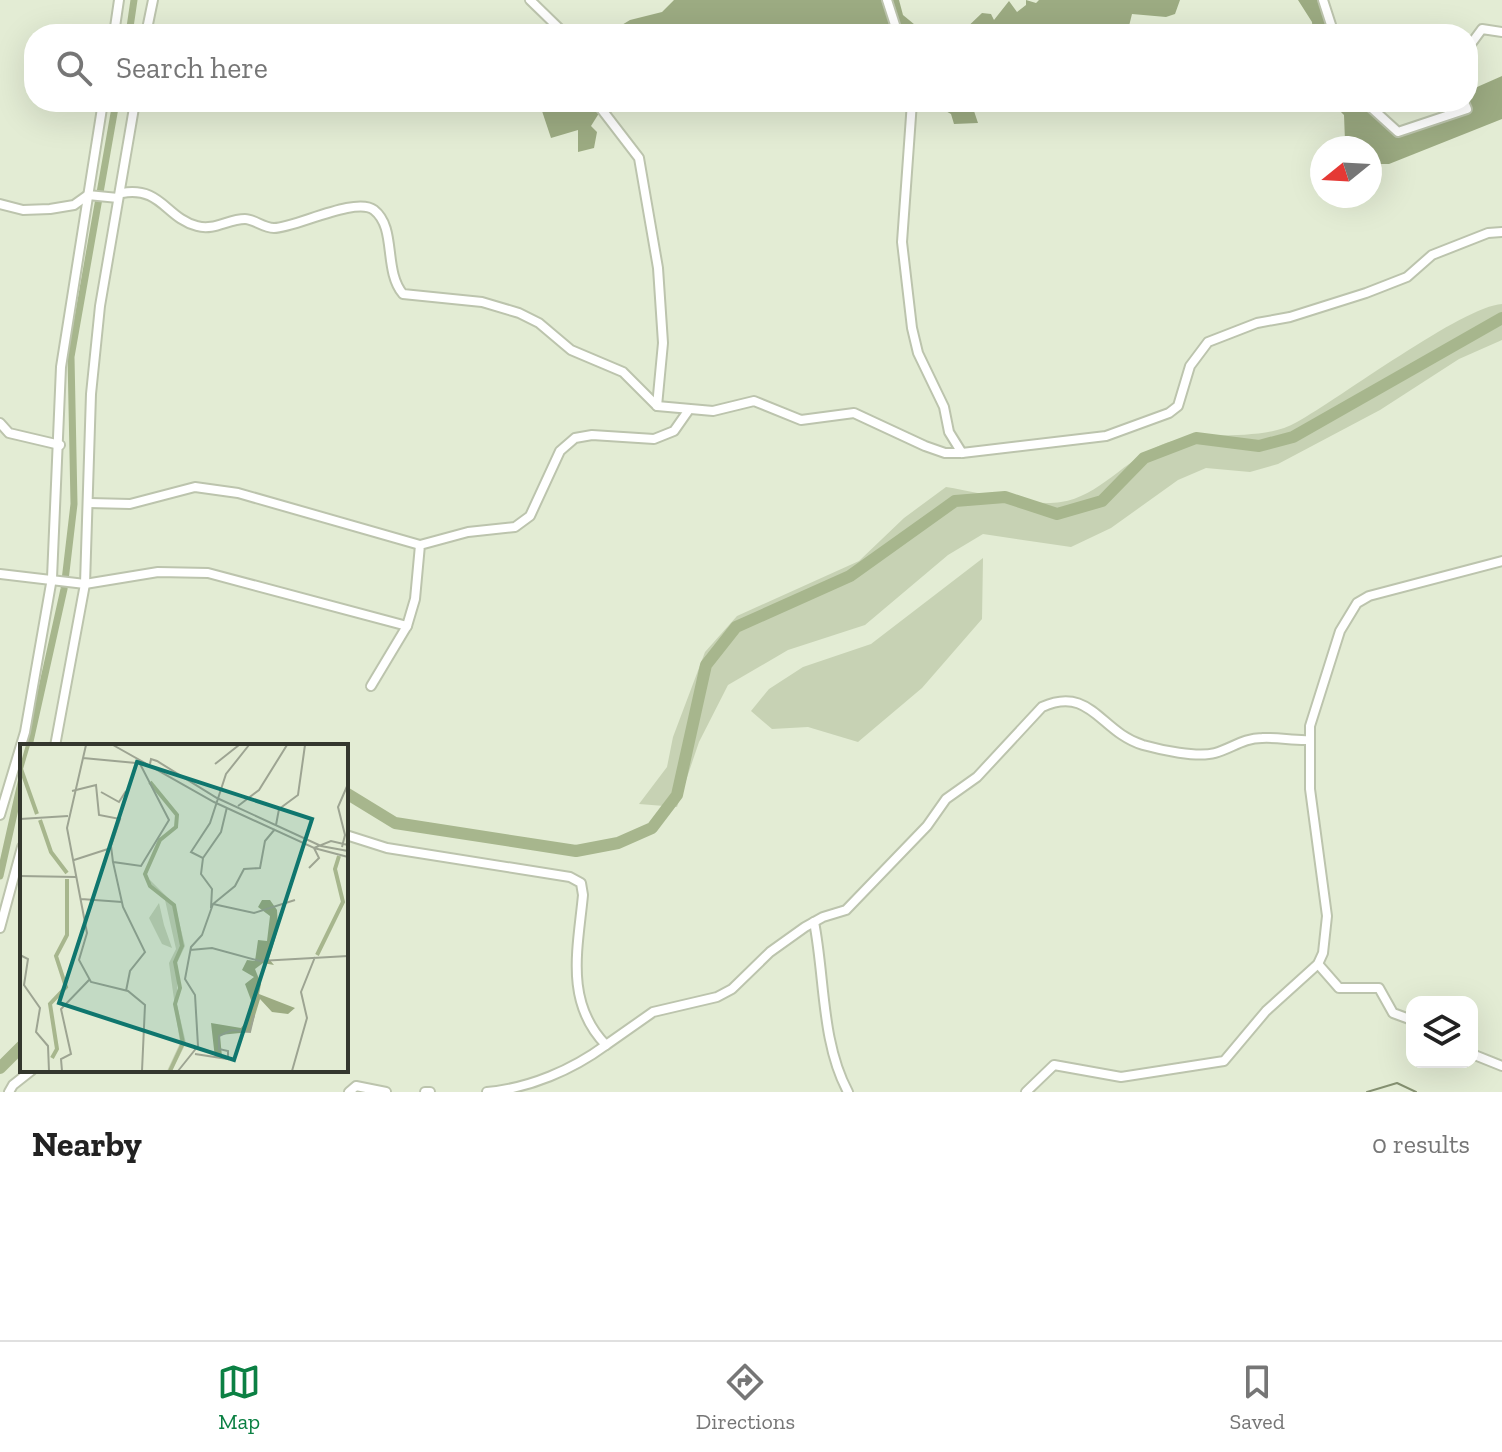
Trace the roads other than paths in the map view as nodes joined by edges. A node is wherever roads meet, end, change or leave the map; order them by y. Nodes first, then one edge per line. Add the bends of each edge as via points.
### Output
1 (119, 0) edge
2 (153, 0) edge
3 (530, 0) edge
4 (887, 0) edge
5 (1323, 0) edge
6 (115, 24) edge
7 (148, 24) edge
8 (555, 24) edge
9 (895, 24) edge
10 (1331, 24) edge
11 (1502, 32) edge
12 (1478, 34) edge
13 (101, 112) edge
14 (133, 112) edge
15 (604, 112) edge
16 (911, 112) edge
17 (1376, 112) edge
18 (1458, 112) edge
19 (88, 195) junction
20 (120, 195) junction
21 (0, 204) edge
22 (1502, 232) edge
23 (657, 406) junction
24 (688, 411) junction
25 (0, 423) edge
26 (60, 445) junction
27 (962, 453) junction
28 (89, 503) junction
29 (420, 545) junction
30 (1502, 561) edge
31 (0, 574) edge
32 (56, 579) junction
33 (81, 583) junction
34 (407, 626) junction
35 (371, 686) dead end
36 (1310, 740) junction
37 (21, 744) edge
38 (55, 744) edge
39 (20, 749) edge
40 (0, 815) edge
41 (348, 836) edge
42 (20, 854) edge
43 (814, 922) junction
44 (0, 928) edge
45 (1318, 964) junction
46 (1406, 1018) edge
47 (606, 1045) junction
48 (1478, 1056) edge
49 (1502, 1066) edge
50 (29, 1072) edge
51 (530, 1082) junction
52 (9, 1092) edge
53 (349, 1092) edge
54 (386, 1092) edge
55 (487, 1092) edge
56 (536, 1092) edge
57 (848, 1092) edge
58 (1026, 1092) edge

1 - 6 street
2 - 7 street
3 - 8 street
4 - 9 street
5 - 10 street
11 - 12 street via 1482,29
13 - 19 street
14 - 20 street
15 - 23 street via 639,158 658,268 663,343
16 - 27 street via 902,242 912,328 949,432
17 - 18 street via 1398,132
19 - 20 street
19 - 21 street via 74,205 50,209
19 - 26 street via 61,367
20 - 23 street via 137,190 157,198 182,219 207,228 245,219 276,229 369,207 388,235 391,273 403,294 482,302 519,313 571,350 623,372
20 - 28 street via 91,394
22 - 27 street via 1432,255 1407,277 1366,293 1208,342 1190,366 1178,406 1138,427 1106,436
23 - 24 street
24 - 27 street via 754,401 801,420 854,413 925,446
24 - 29 street via 674,431 654,439 575,438 547,473 541,498 515,527
25 - 26 street via 9,433
26 - 32 street
28 - 29 street via 130,504 195,487 322,514
28 - 33 street
29 - 34 street
30 - 36 street via 1421,580 1357,603 1340,631
31 - 32 street
32 - 33 street
32 - 37 street
33 - 34 street via 158,572 208,573
33 - 38 street
34 - 35 street
36 - 43 street via 1262,738 1215,753 1179,751 1142,745 1077,701 1055,702 1042,707 977,777 946,799 846,910
36 - 45 street via 1310,789 1327,916 1327,940
39 - 40 street
41 - 47 street via 387,848 581,883 574,974 597,1036
42 - 44 street
43 - 47 street via 770,952 732,989 653,1012
43 - 57 street via 829,1036
45 - 46 street via 1339,988 1379,988 1393,1013
45 - 58 street via 1266,1011 1224,1061 1121,1077 1054,1065
47 - 51 street via 577,1066
48 - 49 street
50 - 52 street
51 - 55 street
51 - 56 street
53 - 54 street via 356,1086

